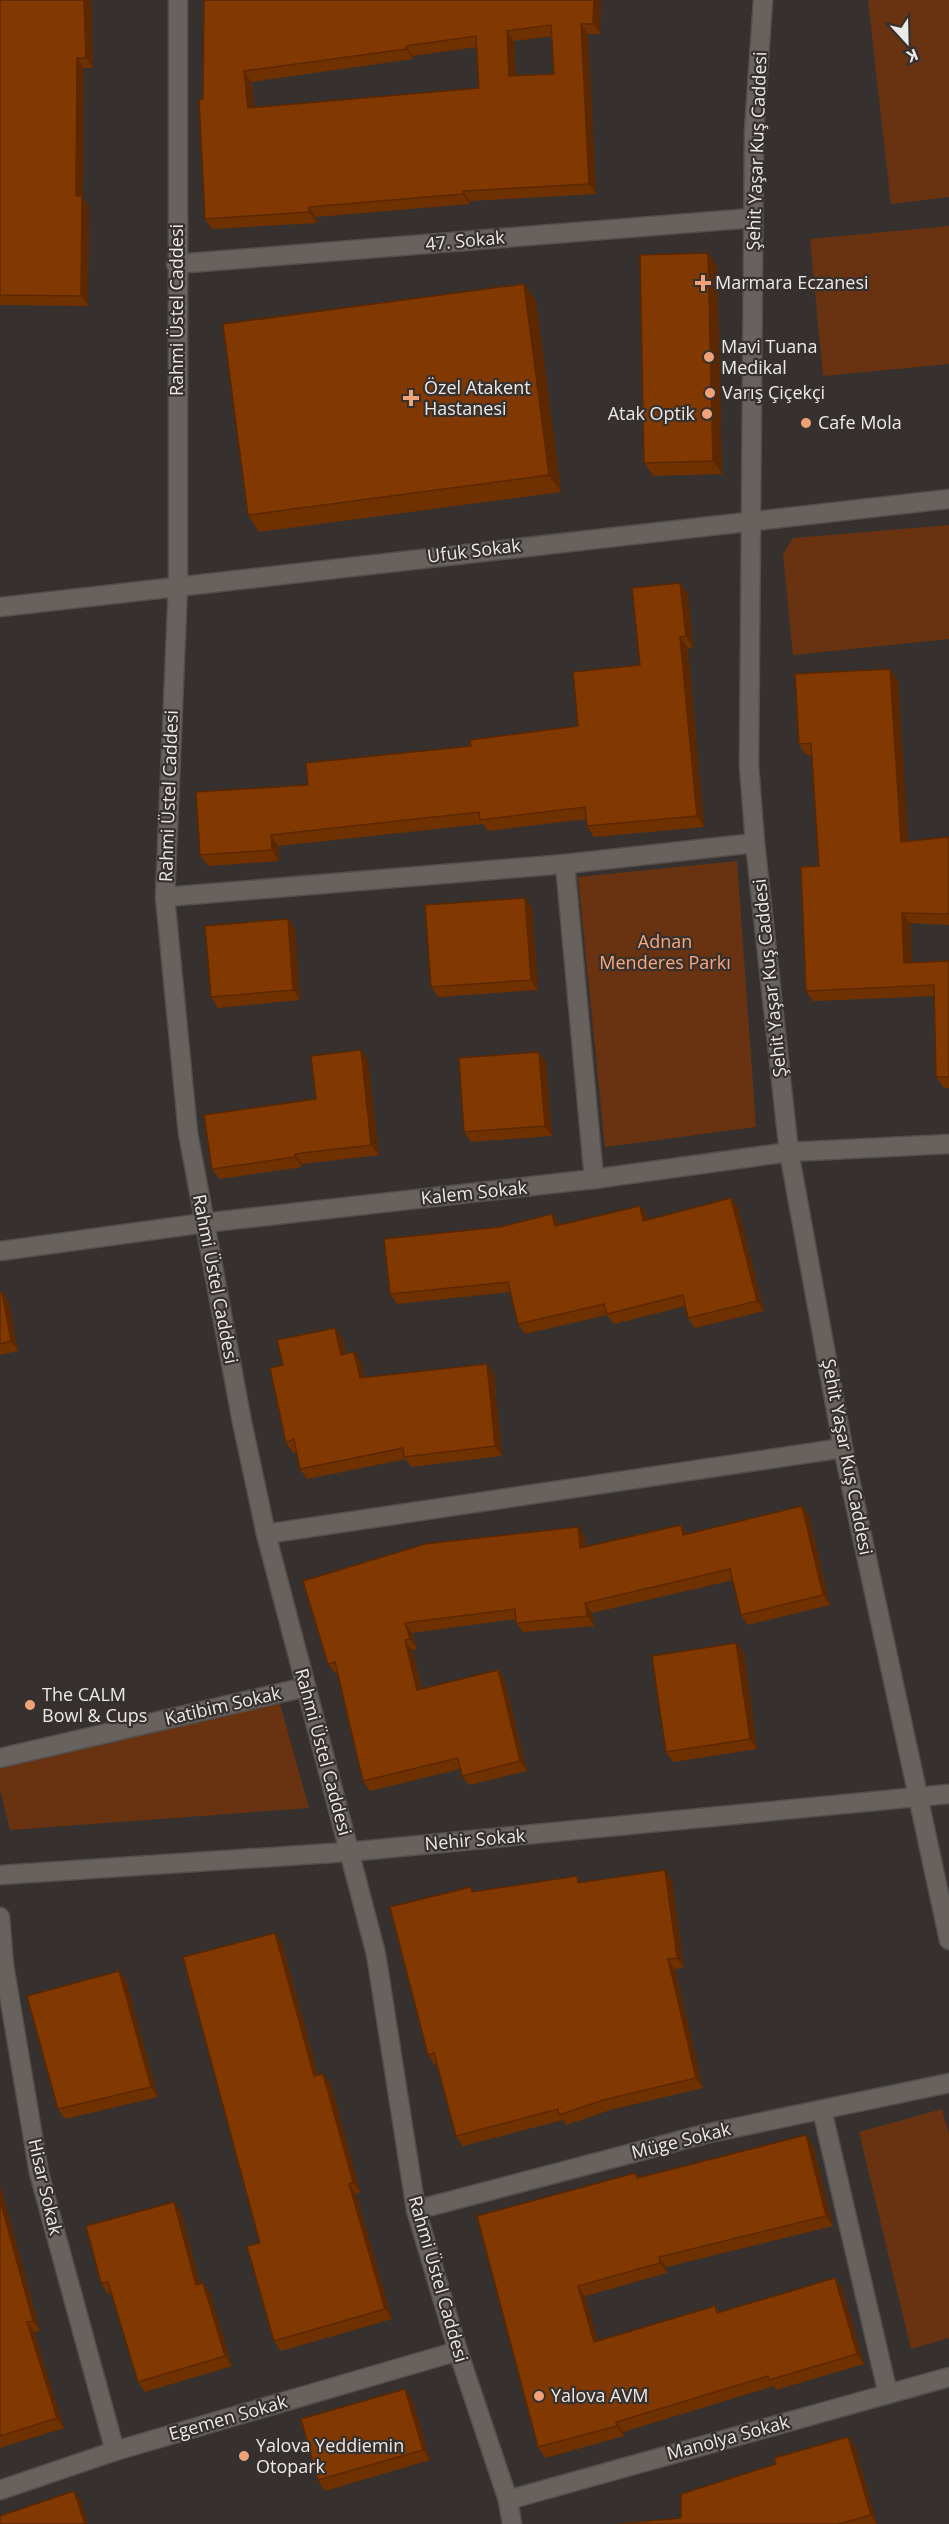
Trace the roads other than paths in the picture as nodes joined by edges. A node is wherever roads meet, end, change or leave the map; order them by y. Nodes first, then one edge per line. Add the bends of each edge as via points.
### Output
1 (178, 0) edge
2 (763, 0) edge
3 (753, 218) junction
4 (176, 264) junction
5 (949, 499) edge
6 (751, 519) junction
7 (178, 585) junction
8 (0, 607) edge
9 (755, 843) junction
10 (565, 864) junction
11 (165, 897) junction
12 (949, 1144) edge
13 (789, 1152) junction
14 (594, 1179) junction
15 (204, 1223) junction
16 (0, 1251) edge
17 (843, 1448) junction
18 (266, 1534) junction
19 (306, 1687) junction
20 (0, 1758) edge
21 (949, 1794) edge
22 (920, 1797) junction
23 (348, 1852) junction
24 (0, 1875) edge
25 (0, 1917) edge
26 (949, 1940) edge
27 (949, 2083) edge
28 (822, 2110) junction
29 (416, 2210) junction
30 (458, 2351) junction
31 (949, 2377) edge
32 (888, 2394) junction
33 (115, 2451) junction
34 (0, 2490) edge
35 (508, 2500) junction
36 (512, 2524) edge

1 - 4 street, Rahmi Üstel Caddesi
2 - 3 street, Şehit Yaşar Kuş Caddesi
3 - 4 street, 47. Sokak
3 - 6 street, Şehit Yaşar Kuş Caddesi
4 - 7 street, Rahmi Üstel Caddesi
5 - 6 street, Ufuk Sokak
6 - 7 street, Ufuk Sokak
6 - 9 street, Şehit Yaşar Kuş Caddesi via 749,765
7 - 8 street, Ufuk Sokak
7 - 11 street, Rahmi Üstel Caddesi
9 - 10 street
9 - 13 street, Şehit Yaşar Kuş Caddesi
10 - 11 street
10 - 14 street
11 - 15 street, Rahmi Üstel Caddesi via 188,1133
12 - 13 street, Kalem Sokak
13 - 14 street, Kalem Sokak
13 - 17 street, Şehit Yaşar Kuş Caddesi
14 - 15 street, Kalem Sokak
15 - 16 street, Kalem Sokak
15 - 18 street, Rahmi Üstel Caddesi
17 - 18 street
17 - 22 street, Şehit Yaşar Kuş Caddesi
18 - 19 street, Rahmi Üstel Caddesi
19 - 20 street, Katibim Sokak
19 - 23 street, Rahmi Üstel Caddesi
21 - 22 street, Nehir Sokak
22 - 23 street, Nehir Sokak
22 - 26 street, Şehit Yaşar Kuş Caddesi
23 - 24 street, Nehir Sokak
23 - 29 street, Rahmi Üstel Caddesi via 376,1954
25 - 33 street, Hisar Sokak via 4,1965 39,2173
27 - 28 street, Müge Sokak
28 - 29 street, Müge Sokak via 705,2134
28 - 32 street
29 - 30 street, Rahmi Üstel Caddesi
30 - 33 street, Egemen Sokak
30 - 35 street, Rahmi Üstel Caddesi
31 - 32 street, Manolya Sokak
32 - 35 street, Manolya Sokak
33 - 34 street, Egemen Sokak
35 - 36 street, Rahmi Üstel Caddesi

